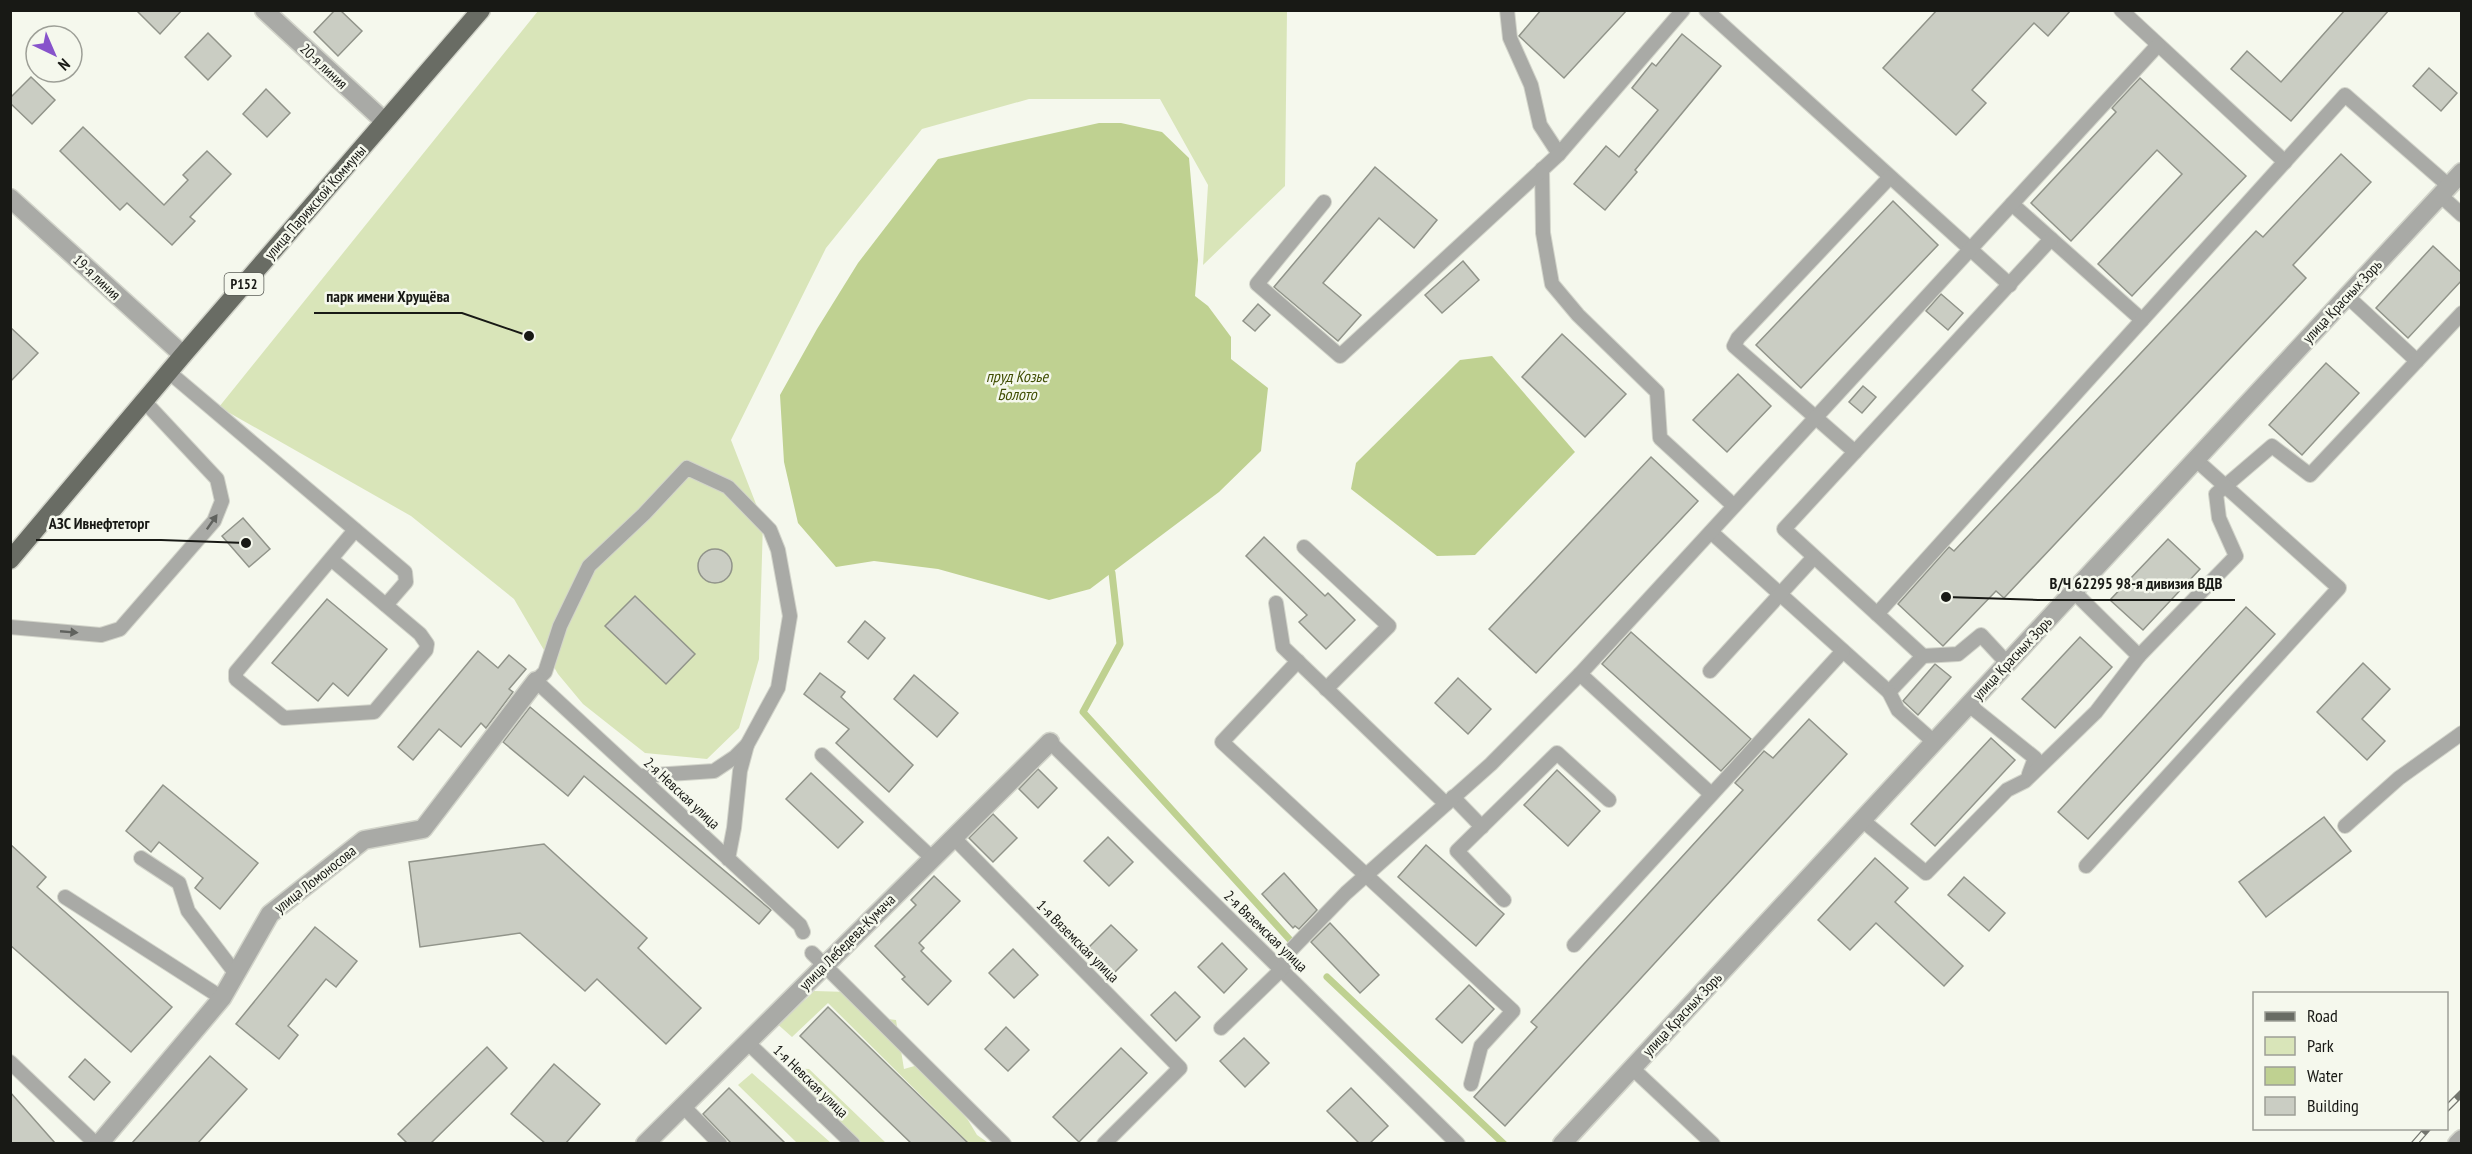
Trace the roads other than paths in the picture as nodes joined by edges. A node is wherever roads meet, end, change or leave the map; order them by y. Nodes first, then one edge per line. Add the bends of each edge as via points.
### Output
1 (264, 10) edge
2 (481, 10) edge
3 (1507, 10) edge
4 (1683, 10) edge
5 (1706, 10) edge
6 (2121, 10) edge
7 (2158, 45) junction
8 (384, 121) junction
9 (1559, 154) junction
10 (2285, 162) junction
11 (1542, 169) junction
12 (2462, 172) edge
13 (1890, 177) junction
14 (2445, 190) junction
15 (10, 198) edge
16 (1323, 202) dead end
17 (2012, 204) junction
18 (2462, 214) edge
19 (2051, 239) junction
20 (1970, 249) junction
21 (2010, 285) junction
22 (2347, 296) junction
23 (2462, 313) edge
24 (2142, 320) junction
25 (183, 355) junction
26 (2416, 361) junction
27 (170, 373) junction
28 (145, 402) junction
29 (1815, 418) junction
30 (1855, 452) junction
31 (2195, 459) junction
32 (2225, 486) junction
33 (1734, 506) junction
34 (355, 530) junction
35 (1711, 532) junction
36 (1304, 547) dead end
37 (1814, 556) junction
38 (331, 558) junction
39 (10, 560) edge
40 (2073, 591) junction
41 (1781, 594) junction
42 (1276, 603) dead end
43 (387, 606) junction
44 (1877, 614) junction
45 (10, 627) edge
46 (1843, 651) junction
47 (1923, 656) junction
48 (2139, 656) junction
49 (1298, 661) junction
50 (2007, 663) junction
51 (1710, 671) dead end
52 (1580, 674) junction
53 (536, 681) junction
54 (1326, 689) junction
55 (1889, 692) junction
56 (1969, 705) junction
57 (2462, 733) edge
58 (1050, 742) joint
59 (1934, 742) junction
60 (747, 745) junction
61 (822, 755) dead end
62 (639, 776) junction
63 (2025, 781) junction
64 (1712, 794) junction
65 (1450, 800) junction
66 (1609, 800) dead end
67 (1862, 820) junction
68 (2346, 826) dead end
69 (1482, 827) junction
70 (953, 837) junction
71 (141, 858) dead end
72 (932, 858) junction
73 (728, 859) junction
74 (2086, 866) dead end
75 (1365, 875) junction
76 (65, 897) dead end
77 (1504, 900) dead end
78 (804, 932) dead end
79 (1574, 945) dead end
80 (818, 959) junction
81 (1282, 969) junction
82 (236, 974) junction
83 (222, 998) junction
84 (1221, 1028) dead end
85 (747, 1042) junction
86 (10, 1062) edge
87 (1632, 1068) junction
88 (1471, 1084) dead end
89 (683, 1106) junction
90 (2462, 1139) edge
91 (98, 1143) edge
92 (645, 1143) edge
93 (720, 1143) edge
94 (853, 1143) edge
95 (1004, 1143) edge
96 (1104, 1143) edge
97 (1458, 1143) edge
98 (1562, 1143) edge
99 (1713, 1143) edge
100 (2457, 1143) edge

1 - 8 street, 20-я линия
2 - 8 main road, улица Парижской Коммуны / Р152
3 - 9 lane via 1510,38 1531,85 1540,125
4 - 9 lane
5 - 13 lane
6 - 7 lane
7 - 10 lane
7 - 17 lane
8 - 25 main road, улица Парижской Коммуны / Р152
9 - 11 lane
10 - 14 lane via 2345,95
10 - 24 lane
11 - 16 lane via 1340,356 1257,284
11 - 33 lane via 1543,233 1552,284 1657,392 1660,438
12 - 14 street, улица Красных Зорь
13 - 20 lane
13 - 29 lane via 1734,346
14 - 18 lane
14 - 22 street, улица Красных Зорь
15 - 25 street, 19-я линия
17 - 19 lane
17 - 20 lane
19 - 21 lane
19 - 24 lane
20 - 21 lane
20 - 29 lane
21 - 30 lane
22 - 26 lane
22 - 31 street, улица Красных Зорь
23 - 26 lane
24 - 44 lane
25 - 27 main road, улица Парижской Коммуны / Р152
26 - 32 lane via 2310,475 2272,446
27 - 28 main road, улица Парижской Коммуны / Р152
27 - 34 lane
28 - 39 main road, улица Парижской Коммуны / Р152
45 -> 28 lane via 101,635 120,630 214,521 222,501 217,479
29 - 30 lane
29 - 33 lane
30 - 37 lane via 1784,529
31 - 32 lane
31 - 40 street, улица Красных Зорь
32 - 48 lane via 2216,494 2219,518 2236,556
32 - 74 lane via 2340,588
33 - 35 lane
34 - 38 lane
34 - 43 lane via 405,572 406,582
35 - 41 lane
35 - 52 lane
36 - 54 lane via 1389,626
37 - 41 lane
37 - 44 lane
38 - 43 lane
38 - 43 lane via 236,672 236,679 280,716 371,713 423,655 427,644
40 - 48 lane
40 - 50 street, улица Красных Зорь
41 - 46 lane
41 - 51 lane
42 - 49 lane via 1283,647
44 - 47 lane
46 - 55 lane
46 - 64 lane
47 - 50 lane via 1958,654 1981,635
47 - 55 lane
48 - 63 lane via 2096,712
49 - 54 lane
49 - 75 lane via 1222,742
50 - 56 street, улица Красных Зорь
52 - 64 lane
52 - 65 lane
53 - 60 lane via 545,672 560,626 589,566 687,468 728,487 770,530 778,550 790,616 778,688
53 - 62 lane, 2-я Невская улица
53 - 82 street, улица Ломоносова via 423,829 364,840 270,914
54 - 65 lane
55 - 59 lane via 1898,710
56 - 59 street, улица Красных Зорь
56 - 63 lane via 2035,758
57 - 68 lane via 2399,778
58 - 70 street, улица Лебедева-Кумача
58 - 81 lane, 2-я Вяземская улица
59 - 67 street, улица Красных Зорь
60 - 62 lane via 714,771
60 - 73 lane
61 - 72 lane
62 - 73 lane, 2-я Невская улица
63 - 67 lane via 2007,790 1926,873
64 - 79 lane
65 - 69 lane
65 - 75 lane
66 - 69 lane via 1557,753
67 - 87 street, улица Красных Зорь
69 - 77 lane via 1457,851
70 - 72 street, улица Лебедева-Кумача
70 - 96 lane, 1-я Вяземская улица via 1180,1068
71 - 82 lane via 179,883 188,911
72 - 80 street, улица Лебедева-Кумача
73 - 78 lane, 2-я Невская улица
75 - 81 lane via 1290,951
75 - 88 lane via 1513,1011 1481,1046
76 - 83 lane
80 - 85 street, улица Лебедева-Кумача
80 - 95 lane
81 - 84 lane
81 - 97 lane, 2-я Вяземская улица
82 - 83 street, улица Ломоносова
83 - 91 street, улица Ломоносова
85 - 89 street, улица Лебедева-Кумача
85 - 94 lane, 1-я Невская улица
86 - 91 lane
87 - 98 street, улица Красных Зорь
87 - 99 lane
89 - 92 street, улица Лебедева-Кумача
89 - 93 lane
90 - 100 street

